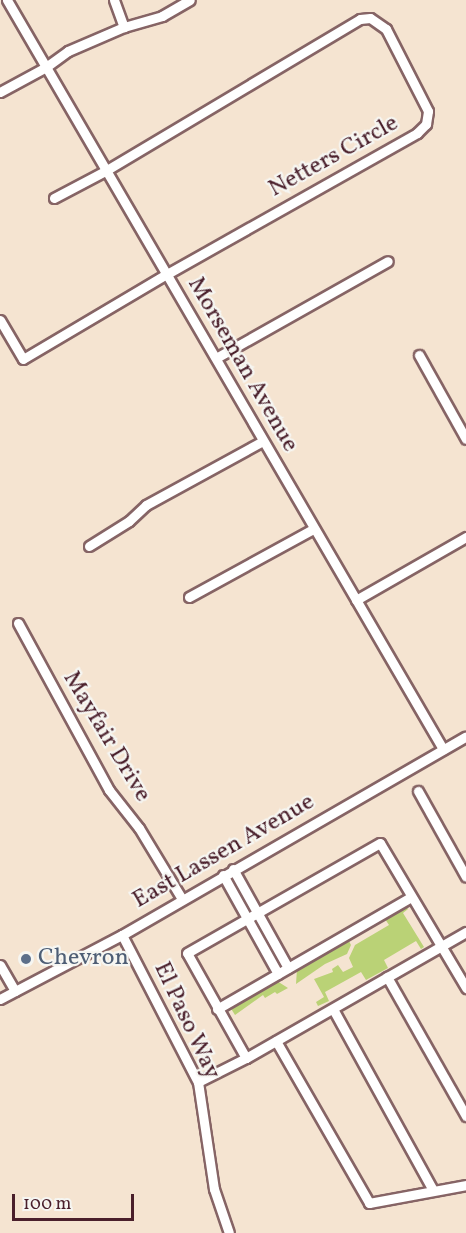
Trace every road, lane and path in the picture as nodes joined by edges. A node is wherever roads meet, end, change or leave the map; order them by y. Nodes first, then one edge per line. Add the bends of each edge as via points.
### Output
1 (7, 0) edge
2 (114, 0) edge
3 (190, 0) edge
4 (124, 27) junction
5 (46, 67) junction
6 (0, 92) edge
7 (107, 170) junction
8 (54, 198) dead end
9 (388, 261) dead end
10 (167, 274) junction
11 (0, 320) edge
12 (419, 355) dead end
13 (216, 358) junction
14 (466, 439) edge
15 (263, 441) junction
16 (313, 530) junction
17 (466, 537) edge
18 (89, 546) dead end
19 (189, 597) dead end
20 (356, 600) junction
21 (18, 623) dead end
22 (466, 736) edge
23 (443, 749) junction
24 (418, 790) dead end
25 (233, 869) junction
26 (223, 875) junction
27 (466, 877) edge
28 (411, 897) junction
29 (182, 899) junction
30 (258, 913) junction
31 (247, 919) junction
32 (466, 932) edge
33 (122, 934) junction
34 (442, 946) junction
35 (0, 965) edge
36 (288, 968) junction
37 (278, 974) junction
38 (387, 976) junction
39 (466, 988) edge
40 (15, 991) junction
41 (0, 999) edge
42 (217, 1009) junction
43 (333, 1009) junction
44 (276, 1041) junction
45 (246, 1058) junction
46 (198, 1082) junction
47 (466, 1116) edge
48 (466, 1185) edge
49 (433, 1190) junction
50 (229, 1233) edge

1 - 5 street, Morseman Avenue
2 - 4 street
3 - 4 street via 162,16
4 - 5 street via 68,51
5 - 6 street
5 - 7 street, Morseman Avenue
7 - 8 street
7 - 10 street, Morseman Avenue
7 - 10 street, Netters Circle via 350,23 370,18 386,29 426,104 428,118 422,129
9 - 13 street
10 - 11 street via 23,359
10 - 13 street, Morseman Avenue
12 - 14 street
13 - 15 street, Morseman Avenue
15 - 16 street, Morseman Avenue
15 - 18 street via 146,505 129,521
16 - 19 street
16 - 20 street, Morseman Avenue
17 - 20 street
20 - 23 street, Morseman Avenue
21 - 29 street, Mayfair Drive via 109,790 139,828
22 - 23 street, East Lassen Avenue
23 - 25 street, East Lassen Avenue
24 - 27 street
25 - 26 street, East Lassen Avenue
25 - 30 street
26 - 29 street, East Lassen Avenue
26 - 31 street
28 - 30 street via 380,843
28 - 34 street
28 - 36 street
29 - 33 street, East Lassen Avenue
30 - 31 street
30 - 36 street
31 - 37 street
31 - 42 street via 187,953
32 - 34 street
33 - 40 street, East Lassen Avenue
33 - 46 street, El Paso Way
34 - 38 street
34 - 39 street
35 - 40 street
36 - 37 street
37 - 42 street
38 - 43 street
38 - 47 street
40 - 41 street, East Lassen Avenue
42 - 45 street
43 - 44 street
43 - 49 street
44 - 45 street
44 - 49 street via 369,1203
45 - 46 street
46 - 50 street, El Paso Way via 214,1189
48 - 49 street

